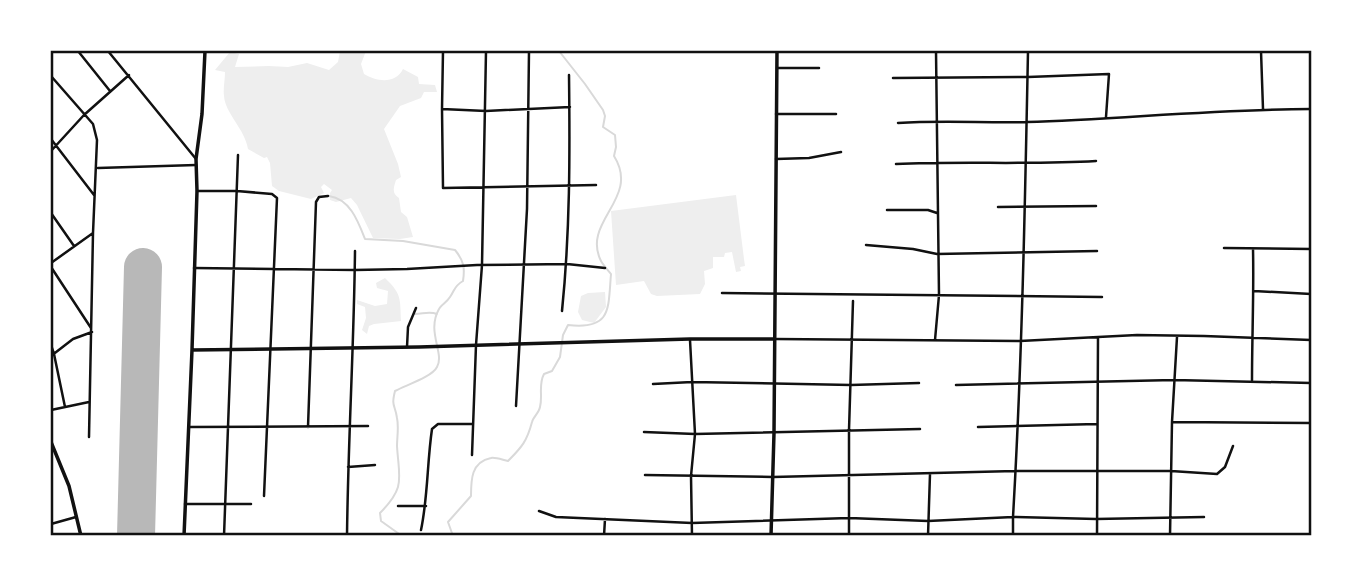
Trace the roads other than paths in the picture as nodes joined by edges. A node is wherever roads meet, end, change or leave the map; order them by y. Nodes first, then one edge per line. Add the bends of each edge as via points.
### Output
1 (78, 51) edge
2 (108, 51) edge
3 (205, 51) edge
4 (443, 51) edge
5 (486, 51) edge
6 (529, 51) edge
7 (777, 51) edge
8 (936, 51) edge
9 (1028, 51) edge
10 (1261, 51) edge
11 (777, 68) junction
12 (819, 68) dead end
13 (129, 75) junction
14 (569, 75) dead end
15 (51, 76) edge
16 (1028, 77) junction
17 (893, 78) dead end
18 (936, 78) junction
19 (110, 91) junction
20 (569, 107) junction
21 (442, 109) junction
22 (1263, 109) junction
23 (1311, 109) edge
24 (527, 110) junction
25 (486, 111) junction
26 (776, 114) junction
27 (836, 114) dead end
28 (84, 115) junction
29 (1106, 117) junction
30 (937, 120) junction
31 (1027, 122) junction
32 (898, 123) dead end
33 (51, 139) edge
34 (56, 146) junction
35 (51, 150) edge
36 (841, 152) dead end
37 (238, 155) dead end
38 (195, 159) junction
39 (776, 159) junction
40 (1096, 160) dead end
41 (937, 163) junction
42 (1026, 163) junction
43 (896, 164) dead end
44 (196, 165) junction
45 (97, 169) junction
46 (570, 184) junction
47 (596, 185) dead end
48 (527, 186) junction
49 (483, 187) junction
50 (197, 191) junction
51 (237, 191) junction
52 (94, 195) junction
53 (328, 196) dead end
54 (998, 206) dead end
55 (1096, 206) dead end
56 (1025, 207) junction
57 (887, 210) dead end
58 (51, 213) edge
59 (937, 213) junction
60 (93, 233) junction
61 (866, 245) dead end
62 (74, 246) junction
63 (1224, 248) dead end
64 (1252, 248) junction
65 (1311, 249) edge
66 (355, 251) dead end
67 (1097, 251) dead end
68 (1024, 253) junction
69 (937, 254) junction
70 (567, 264) junction
71 (51, 265) edge
72 (480, 265) junction
73 (524, 265) junction
74 (194, 268) junction
75 (605, 268) dead end
76 (274, 269) junction
77 (234, 270) junction
78 (314, 270) junction
79 (355, 270) junction
80 (1254, 291) junction
81 (722, 293) dead end
82 (775, 294) junction
83 (1311, 294) edge
84 (939, 295) junction
85 (1022, 296) junction
86 (1102, 297) dead end
87 (853, 301) dead end
88 (416, 308) dead end
89 (562, 311) dead end
90 (92, 331) junction
91 (1177, 335) junction
92 (1098, 337) junction
93 (1252, 338) junction
94 (690, 339) junction
95 (775, 339) junction
96 (852, 340) junction
97 (935, 340) junction
98 (1311, 340) edge
99 (1020, 341) junction
100 (520, 344) junction
101 (51, 345) edge
102 (476, 345) junction
103 (311, 347) junction
104 (353, 347) junction
105 (407, 347) junction
106 (231, 348) junction
107 (270, 348) junction
108 (192, 350) junction
109 (52, 355) edge
110 (1174, 380) junction
111 (1252, 380) junction
112 (692, 382) junction
113 (1097, 382) junction
114 (774, 383) junction
115 (919, 383) dead end
116 (1020, 383) junction
117 (1311, 383) edge
118 (653, 384) dead end
119 (851, 385) junction
120 (956, 385) dead end
121 (89, 402) junction
122 (516, 406) dead end
123 (65, 407) junction
124 (51, 410) edge
125 (1172, 422) junction
126 (472, 424) junction
127 (1097, 424) junction
128 (1311, 424) edge
129 (368, 426) dead end
130 (188, 427) junction
131 (268, 427) junction
132 (308, 427) junction
133 (349, 427) junction
134 (1018, 427) junction
135 (228, 428) junction
136 (978, 428) dead end
137 (920, 429) dead end
138 (849, 430) junction
139 (644, 432) dead end
140 (774, 433) junction
141 (695, 434) junction
142 (89, 437) dead end
143 (51, 442) edge
144 (1233, 446) dead end
145 (472, 455) dead end
146 (375, 465) dead end
147 (348, 467) junction
148 (1015, 471) junction
149 (1096, 471) junction
150 (1171, 471) junction
151 (849, 474) junction
152 (930, 474) junction
153 (645, 475) dead end
154 (691, 475) junction
155 (773, 477) junction
156 (264, 496) dead end
157 (185, 503) junction
158 (225, 504) junction
159 (251, 504) dead end
160 (398, 506) dead end
161 (426, 506) junction
162 (539, 511) dead end
163 (76, 517) junction
164 (1013, 517) junction
165 (1170, 517) junction
166 (1204, 517) dead end
167 (849, 518) junction
168 (605, 519) junction
169 (1096, 519) junction
170 (772, 520) junction
171 (928, 521) junction
172 (692, 523) junction
173 (51, 524) edge
174 (421, 530) dead end
175 (81, 536) edge
176 (184, 536) edge
177 (224, 536) edge
178 (346, 536) edge
179 (604, 536) edge
180 (692, 536) edge
181 (771, 536) edge
182 (849, 536) edge
183 (928, 536) edge
184 (1013, 536) edge
185 (1097, 536) edge
186 (1170, 536) edge

1 - 19 street
2 - 13 street
3 - 38 street
4 - 21 street
5 - 25 street
6 - 24 street
7 - 11 street
8 - 18 street
9 - 16 street
10 - 22 street
11 - 12 street
11 - 26 street
13 - 19 street
13 - 38 street
14 - 20 street
15 - 28 street
16 - 18 street
16 - 29 street via 1109,74
16 - 31 street
17 - 18 street
18 - 30 street
19 - 28 street
20 - 24 street
20 - 46 street
21 - 25 street
21 - 49 street via 443,188
22 - 23 street
22 - 29 street
24 - 25 street
24 - 48 street
25 - 49 street
26 - 27 street
26 - 39 street
28 - 34 street
28 - 45 street via 93,124 97,140
29 - 31 street
30 - 31 street
30 - 32 street
30 - 41 street
31 - 42 street
33 - 34 street
34 - 35 street
34 - 52 street
36 - 39 street
37 - 51 street
38 - 44 street
39 - 82 street
40 - 42 street
41 - 42 street
41 - 43 street
41 - 59 street
42 - 56 street
44 - 45 street
44 - 50 street
45 - 52 street
46 - 47 street
46 - 48 street
46 - 70 street
48 - 49 street
48 - 73 street
49 - 72 street
50 - 51 street
50 - 74 street
51 - 76 street via 278,198
51 - 77 street
52 - 60 street
53 - 78 street via 316,202
54 - 56 street
55 - 56 street
56 - 68 street
57 - 59 street
58 - 62 street
59 - 69 street
60 - 62 street
60 - 90 street
61 - 69 street
62 - 71 street
63 - 64 street
64 - 65 street
64 - 80 street
66 - 79 street
67 - 68 street
68 - 69 street
68 - 85 street
69 - 84 street
70 - 73 street
70 - 75 street
70 - 89 street
71 - 90 street
72 - 73 street
72 - 79 street
72 - 102 street
73 - 100 street
74 - 77 street
74 - 108 street
76 - 77 street
76 - 78 street
76 - 107 street
77 - 106 street
78 - 79 street
78 - 103 street
79 - 104 street
80 - 83 street
80 - 93 street
81 - 82 street
82 - 84 street
82 - 95 street
84 - 85 street
84 - 97 street
85 - 86 street
85 - 99 street
87 - 96 street
88 - 105 street via 408,327
90 - 109 street
90 - 121 street
91 - 92 street
91 - 93 street
91 - 110 street
92 - 99 street
92 - 113 street
93 - 98 street
93 - 111 street
94 - 95 street
94 - 100 street
94 - 112 street
95 - 96 street
95 - 114 street
96 - 97 street
96 - 119 street
97 - 99 street
99 - 116 street
100 - 102 street
100 - 122 street
101 - 109 street
102 - 105 street
102 - 126 street
103 - 104 street
103 - 107 street
103 - 132 street
104 - 105 street
104 - 133 street
106 - 107 street
106 - 108 street
106 - 135 street
107 - 131 street
108 - 130 street
109 - 123 street
110 - 111 street
110 - 113 street
110 - 125 street
111 - 117 street
112 - 114 street
112 - 118 street
112 - 141 street
113 - 116 street
113 - 127 street
114 - 119 street
114 - 140 street
115 - 119 street
116 - 120 street
116 - 134 street
119 - 138 street
121 - 123 street
121 - 142 street
123 - 124 street
125 - 128 street
125 - 150 street
126 - 145 street
126 - 161 street via 439,424 432,429
127 - 134 street
127 - 149 street
129 - 133 street
130 - 135 street
130 - 157 street
131 - 132 street
131 - 135 street
131 - 156 street
132 - 133 street
133 - 147 street
134 - 136 street
134 - 148 street
135 - 158 street
137 - 138 street
138 - 140 street
138 - 151 street
139 - 141 street
140 - 141 street
140 - 155 street
141 - 154 street
143 - 163 street
144 - 150 street via 1217,474
146 - 147 street
147 - 178 street
148 - 149 street
148 - 152 street
148 - 164 street
149 - 150 street
149 - 169 street
150 - 165 street
151 - 152 street
151 - 155 street
151 - 167 street
152 - 171 street
153 - 154 street
154 - 155 street
154 - 172 street
155 - 170 street
157 - 158 street
157 - 176 street
158 - 159 street
158 - 177 street
160 - 161 street
161 - 174 street
162 - 168 street via 556,517
163 - 173 street
163 - 175 street
164 - 169 street
164 - 171 street
164 - 184 street
165 - 166 street
165 - 169 street
165 - 186 street
167 - 170 street
167 - 171 street
167 - 182 street
168 - 172 street
168 - 179 street
169 - 185 street
170 - 172 street
170 - 181 street
171 - 183 street
172 - 180 street

